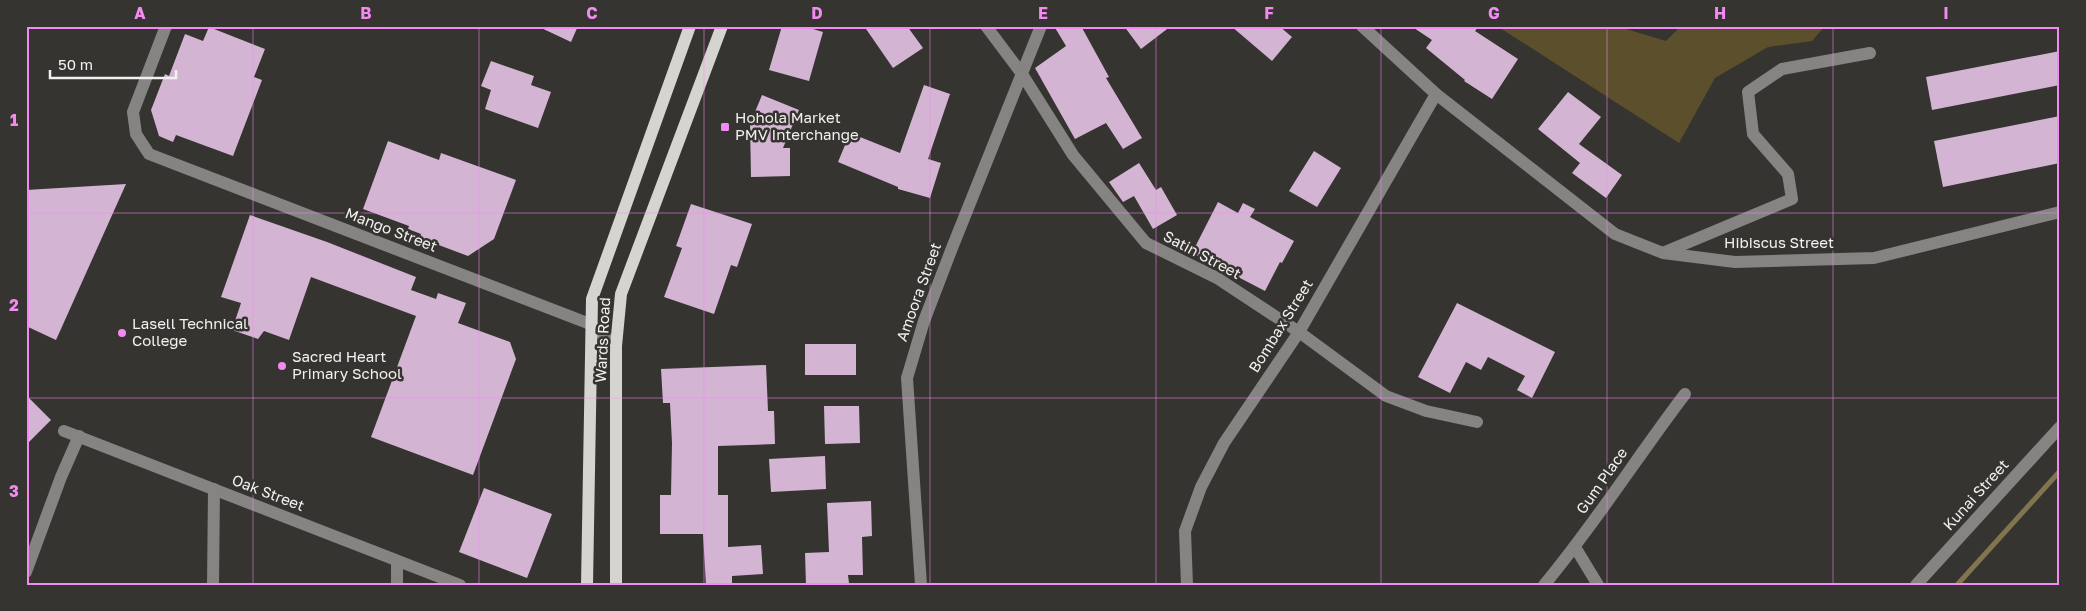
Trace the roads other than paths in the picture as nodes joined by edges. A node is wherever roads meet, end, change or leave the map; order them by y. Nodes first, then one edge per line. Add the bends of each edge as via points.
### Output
1 (166, 26) edge
2 (690, 26) edge
3 (722, 26) edge
4 (986, 26) edge
5 (1041, 26) edge
6 (1362, 26) edge
7 (1870, 52) dead end
8 (1022, 74) junction
9 (1436, 94) junction
10 (2060, 212) edge
11 (1663, 254) junction
12 (590, 324) junction
13 (1299, 332) junction
14 (616, 346) junction
15 (1685, 394) dead end
16 (1477, 422) dead end
17 (2060, 427) edge
18 (64, 431) dead end
19 (79, 436) junction
20 (214, 489) junction
21 (1575, 547) junction
22 (397, 561) junction
23 (26, 572) edge
24 (213, 585) edge
25 (397, 585) edge
26 (460, 585) edge
27 (587, 585) edge
28 (616, 585) edge
29 (920, 585) edge
30 (1187, 585) edge
31 (1544, 585) edge
32 (1598, 585) edge
33 (1916, 585) edge

1 - 12 street, Mango Street via 133,112 136,134 149,154
2 - 12 main road, Wards Road via 599,275 592,299
3 - 14 main road, Wards Road via 621,294
4 - 8 street, Satin Street
5 - 8 street, Amoora Street
6 - 9 street, Hibiscus Street
7 - 11 street via 1782,69 1748,92 1753,134 1788,174 1792,199
8 - 13 street, Satin Street via 1073,155 1146,243 1217,278
8 - 29 street, Amoora Street via 928,312 907,378
9 - 11 street, Hibiscus Street via 1615,234
9 - 13 street, Bombax Street
10 - 11 street, Hibiscus Street via 1874,258 1735,262
12 - 14 street, Mango Street
12 - 27 main road, Wards Road
13 - 16 street, Satin Street via 1386,396 1426,411
13 - 30 street, Bombax Street via 1224,443 1201,487 1185,531
14 - 28 main road, Wards Road
15 - 21 street, Gum Place
17 - 33 street, Kunai Street
18 - 19 street, Oak Street
19 - 20 street, Oak Street
19 - 23 street
20 - 22 street, Oak Street
20 - 24 street
21 - 31 street, Gum Place
21 - 32 street
22 - 25 street
22 - 26 street, Oak Street

